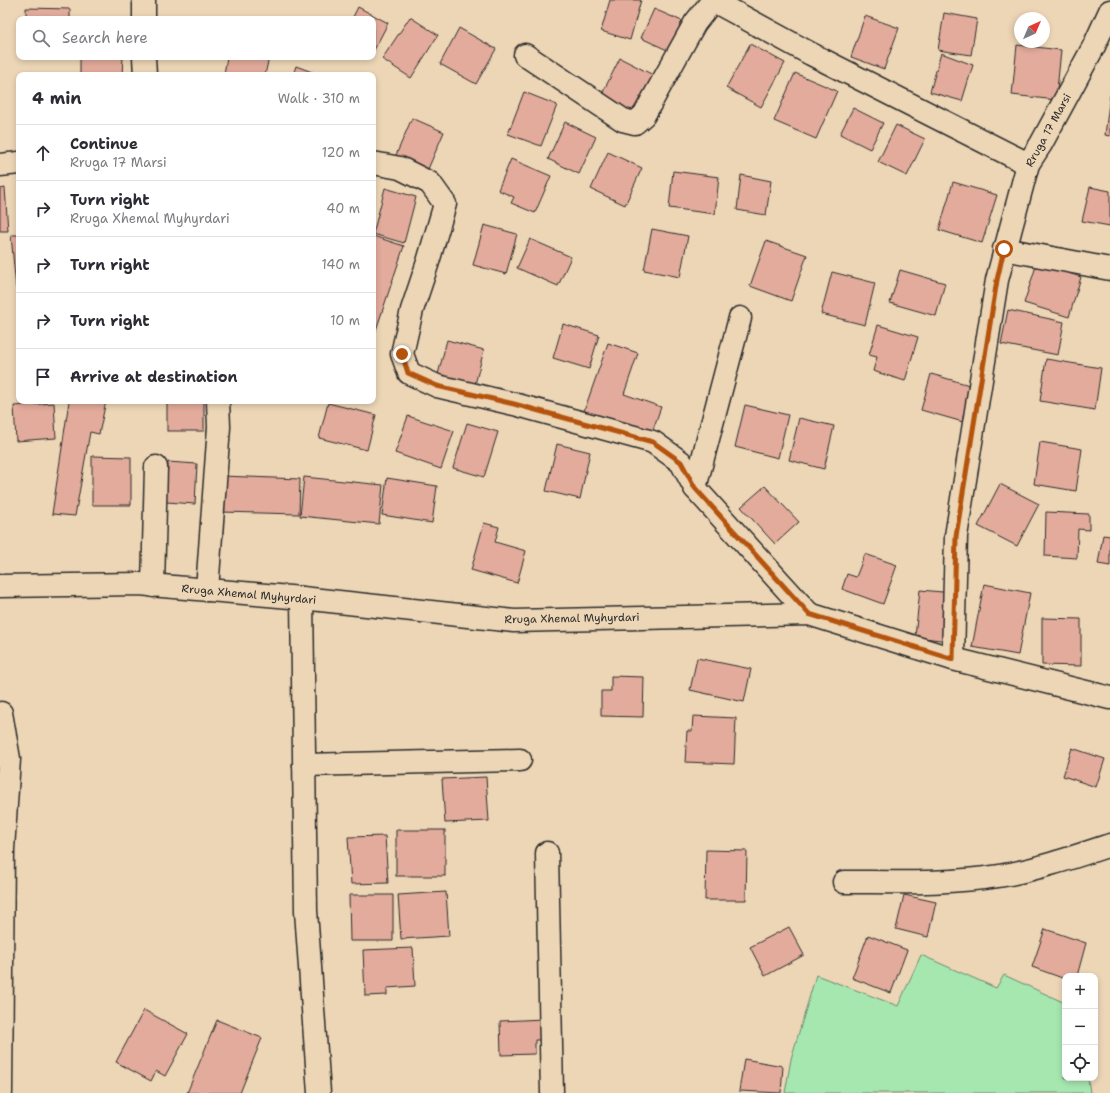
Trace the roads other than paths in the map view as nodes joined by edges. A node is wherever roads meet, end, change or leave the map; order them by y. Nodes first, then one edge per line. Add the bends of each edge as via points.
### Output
1 (144, 0) edge
2 (712, 0) edge
3 (1110, 11) edge
4 (144, 16) edge
5 (1102, 48) edge
6 (525, 55) dead end
7 (144, 60) edge
8 (144, 72) edge
9 (16, 163) edge
10 (376, 164) edge
11 (1028, 164) junction
12 (0, 165) edge
13 (1004, 249) junction
14 (1110, 269) edge
15 (740, 318) dead end
16 (218, 404) edge
17 (156, 467) dead end
18 (695, 488) junction
19 (0, 586) edge
20 (153, 586) junction
21 (207, 590) junction
22 (302, 598) junction
23 (809, 614) junction
24 (953, 659) junction
25 (1110, 698) edge
26 (1, 713) dead end
27 (520, 760) dead end
28 (304, 765) junction
29 (1110, 845) edge
30 (547, 853) dead end
31 (844, 882) dead end
32 (1, 1093) edge
33 (319, 1093) edge
34 (552, 1093) edge

1 - 4 street
2 - 6 street via 695,23 644,115 635,123 624,120
2 - 11 street via 811,54
3 - 5 street, Rruga 17 Marsi
5 - 11 street, Rruga 17 Marsi
7 - 8 street
9 - 12 street
10 - 18 street via 400,168 430,183 446,204 412,310 402,354 408,373 437,386 653,442 681,462
11 - 13 street, Rruga 17 Marsi
13 - 14 street
13 - 24 street, Rruga 17 Marsi via 956,536
15 - 18 street
16 - 21 street via 219,427
17 - 20 street
18 - 23 street
19 - 20 street, Rruga Xhemal Myhyrdari
20 - 21 street, Rruga Xhemal Myhyrdari
21 - 22 street, Rruga Xhemal Myhyrdari
22 - 23 street, Rruga Xhemal Myhyrdari via 514,621
22 - 28 street
23 - 24 street, Rruga Xhemal Myhyrdari
24 - 25 street, Rruga Xhemal Myhyrdari
26 - 32 street via 9,759 3,849
27 - 28 street
28 - 33 street via 306,911
29 - 31 street via 1072,858 999,876 928,882
30 - 34 street

